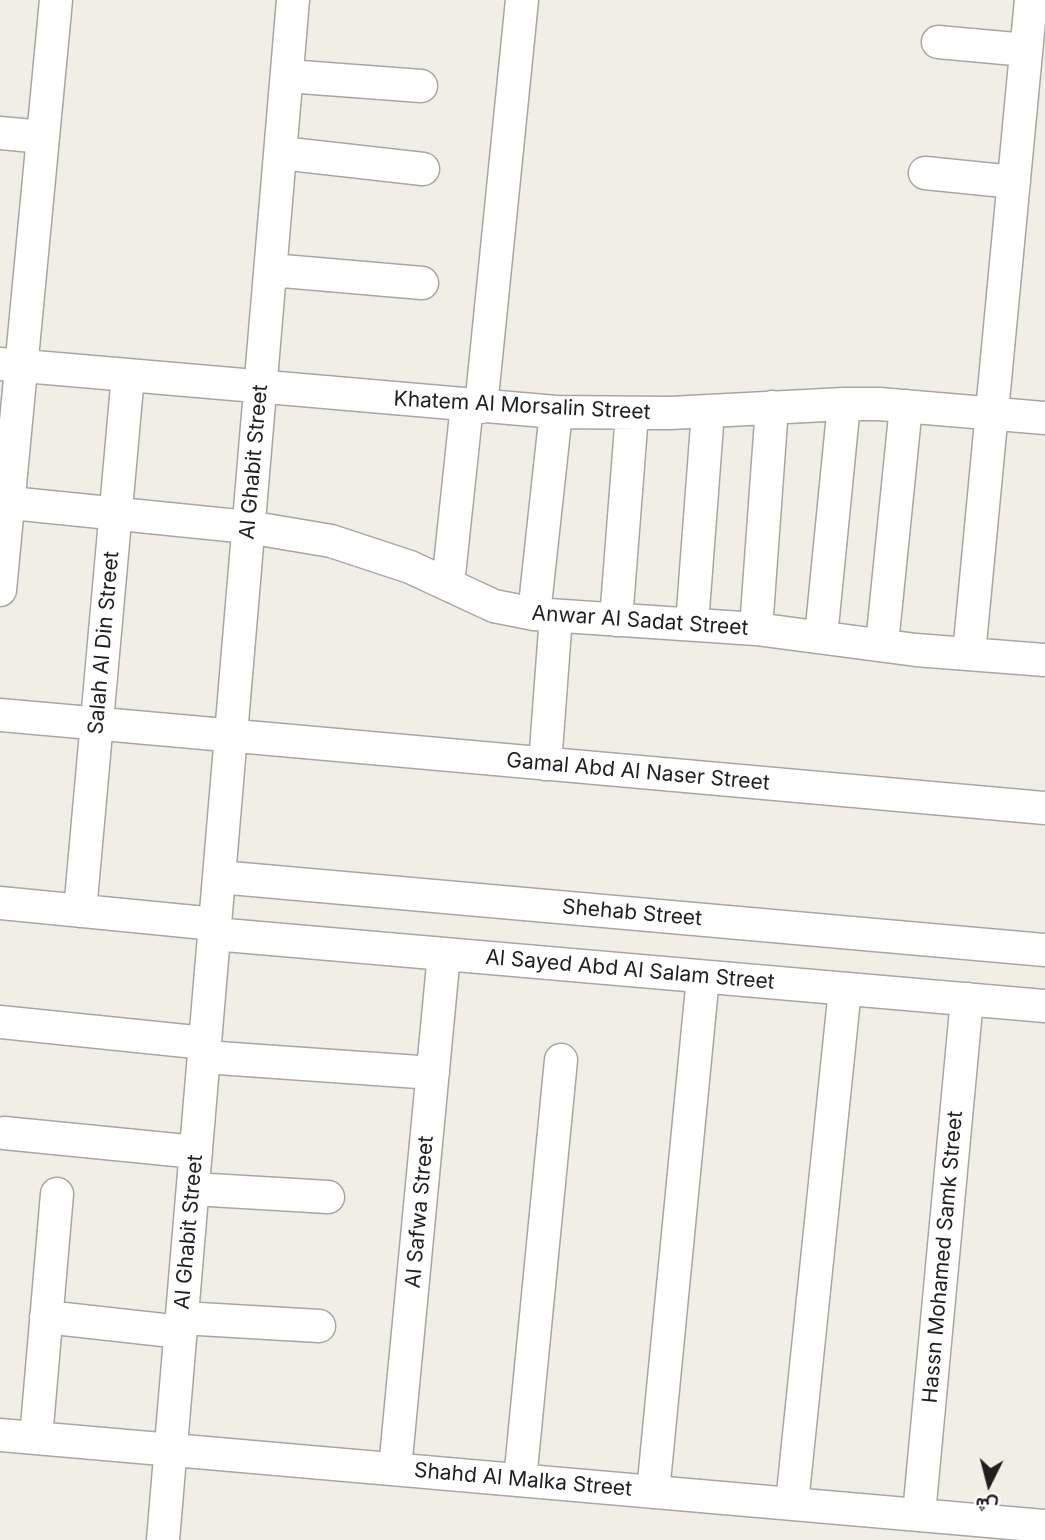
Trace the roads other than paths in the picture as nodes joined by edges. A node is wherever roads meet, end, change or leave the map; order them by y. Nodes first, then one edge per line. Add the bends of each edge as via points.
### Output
1 (56, 0) edge
2 (293, 0) edge
3 (522, 0) edge
4 (1031, 0) edge
5 (938, 42) dead end
6 (1026, 50) junction
7 (287, 76) junction
8 (421, 86) dead end
9 (0, 133) edge
10 (43, 137) junction
11 (281, 153) junction
12 (424, 169) dead end
13 (925, 173) dead end
14 (1014, 182) junction
15 (271, 270) junction
16 (422, 283) dead end
17 (11, 365) edge
18 (128, 375) junction
19 (261, 387) junction
20 (844, 404) junction
21 (474, 406) junction
22 (906, 406) junction
23 (772, 407) junction
24 (556, 412) junction
25 (708, 412) junction
26 (632, 414) junction
27 (992, 414) junction
28 (1045, 418) edge
29 (4, 503) edge
30 (115, 514) junction
31 (248, 527) junction
32 (448, 584) junction
33 (0, 590) edge
34 (545, 615) junction
35 (616, 620) junction
36 (692, 624) junction
37 (756, 629) junction
38 (821, 637) junction
39 (882, 644) junction
40 (969, 654) junction
41 (1045, 660) edge
42 (0, 715) edge
43 (96, 723) junction
44 (231, 735) junction
45 (545, 764) junction
46 (1045, 808) edge
47 (219, 877) junction
48 (0, 903) edge
49 (80, 911) junction
50 (215, 929) junction
51 (1045, 950) edge
52 (444, 954) junction
53 (703, 977) junction
54 (845, 989) junction
55 (967, 999) junction
56 (1045, 1006) edge
57 (0, 1022) edge
58 (205, 1050) junction
59 (561, 1060) dead end
60 (433, 1073) junction
61 (4, 1133) dead end
62 (196, 1152) junction
63 (193, 1189) junction
64 (57, 1194) dead end
65 (328, 1197) dead end
66 (46, 1317) junction
67 (181, 1325) junction
68 (319, 1326) dead end
69 (0, 1435) edge
70 (36, 1438) junction
71 (171, 1450) junction
72 (395, 1469) junction
73 (520, 1480) junction
74 (653, 1492) junction
75 (792, 1503) junction
76 (919, 1514) junction
77 (1045, 1526) edge
78 (163, 1540) edge

1 - 10 street
2 - 7 street, Al Ghabit Street
3 - 21 street
4 - 6 street
5 - 6 street
6 - 14 street
7 - 8 street
7 - 11 street, Al Ghabit Street
9 - 10 street
10 - 17 street
11 - 12 street
11 - 15 street, Al Ghabit Street
13 - 14 street
14 - 27 street
15 - 16 street
15 - 19 street, Al Ghabit Street
17 - 18 street, Khatem Al Morsalin Street
17 - 29 street
18 - 19 street, Khatem Al Morsalin Street
18 - 30 street, Salah Al Din Street
19 - 21 street, Khatem Al Morsalin Street
19 - 31 street, Al Ghabit Street
20 - 22 street, Khatem Al Morsalin Street
20 - 23 street, Khatem Al Morsalin Street
20 - 38 street
21 - 24 street, Khatem Al Morsalin Street
21 - 32 street
22 - 27 street, Khatem Al Morsalin Street
22 - 39 street
23 - 25 street, Khatem Al Morsalin Street
23 - 37 street
24 - 26 street, Khatem Al Morsalin Street
24 - 34 street
25 - 26 street, Khatem Al Morsalin Street
25 - 36 street
26 - 35 street
27 - 28 street, Khatem Al Morsalin Street
27 - 40 street
29 - 30 street, Anwar Al Sadat Street
29 - 33 street
30 - 31 street, Anwar Al Sadat Street
30 - 43 street, Salah Al Din Street
31 - 32 street, Anwar Al Sadat Street via 331,541 410,566
31 - 44 street, Al Ghabit Street
32 - 34 street, Anwar Al Sadat Street via 494,606
34 - 35 street, Anwar Al Sadat Street
34 - 45 street
35 - 36 street, Anwar Al Sadat Street
36 - 37 street, Anwar Al Sadat Street
37 - 38 street, Anwar Al Sadat Street
38 - 39 street, Anwar Al Sadat Street
39 - 40 street, Anwar Al Sadat Street
40 - 41 street, Anwar Al Sadat Street
42 - 43 street, Gamal Abd Al Naser Street
43 - 44 street, Gamal Abd Al Naser Street
43 - 49 street, Salah Al Din Street
44 - 45 street, Gamal Abd Al Naser Street
44 - 47 street, Al Ghabit Street
45 - 46 street, Gamal Abd Al Naser Street
47 - 50 street, Al Ghabit Street
47 - 51 street, Shehab Street
48 - 49 street
49 - 50 street
50 - 52 street, Al Sayed Abd Al Salam Street
50 - 58 street, Al Ghabit Street
52 - 53 street, Al Sayed Abd Al Salam Street
52 - 60 street, Al Safwa Street
53 - 54 street, Al Sayed Abd Al Salam Street
53 - 74 street
54 - 55 street, Al Sayed Abd Al Salam Street
54 - 75 street
55 - 56 street, Al Sayed Abd Al Salam Street
55 - 76 street, Hassn Mohamed Samk Street
57 - 58 street
58 - 60 street
58 - 62 street, Al Ghabit Street
59 - 73 street
60 - 72 street, Al Safwa Street
61 - 62 street
62 - 63 street, Al Ghabit Street
63 - 65 street
63 - 67 street, Al Ghabit Street
64 - 66 street
66 - 67 street
66 - 70 street
67 - 68 street
67 - 71 street, Al Ghabit Street
69 - 70 street, Shahd Al Malka Street
70 - 71 street, Shahd Al Malka Street
71 - 72 street, Shahd Al Malka Street
71 - 78 street, Al Ghabit Street
72 - 73 street, Shahd Al Malka Street
73 - 74 street, Shahd Al Malka Street
74 - 75 street, Shahd Al Malka Street
75 - 76 street, Shahd Al Malka Street
76 - 77 street, Shahd Al Malka Street

